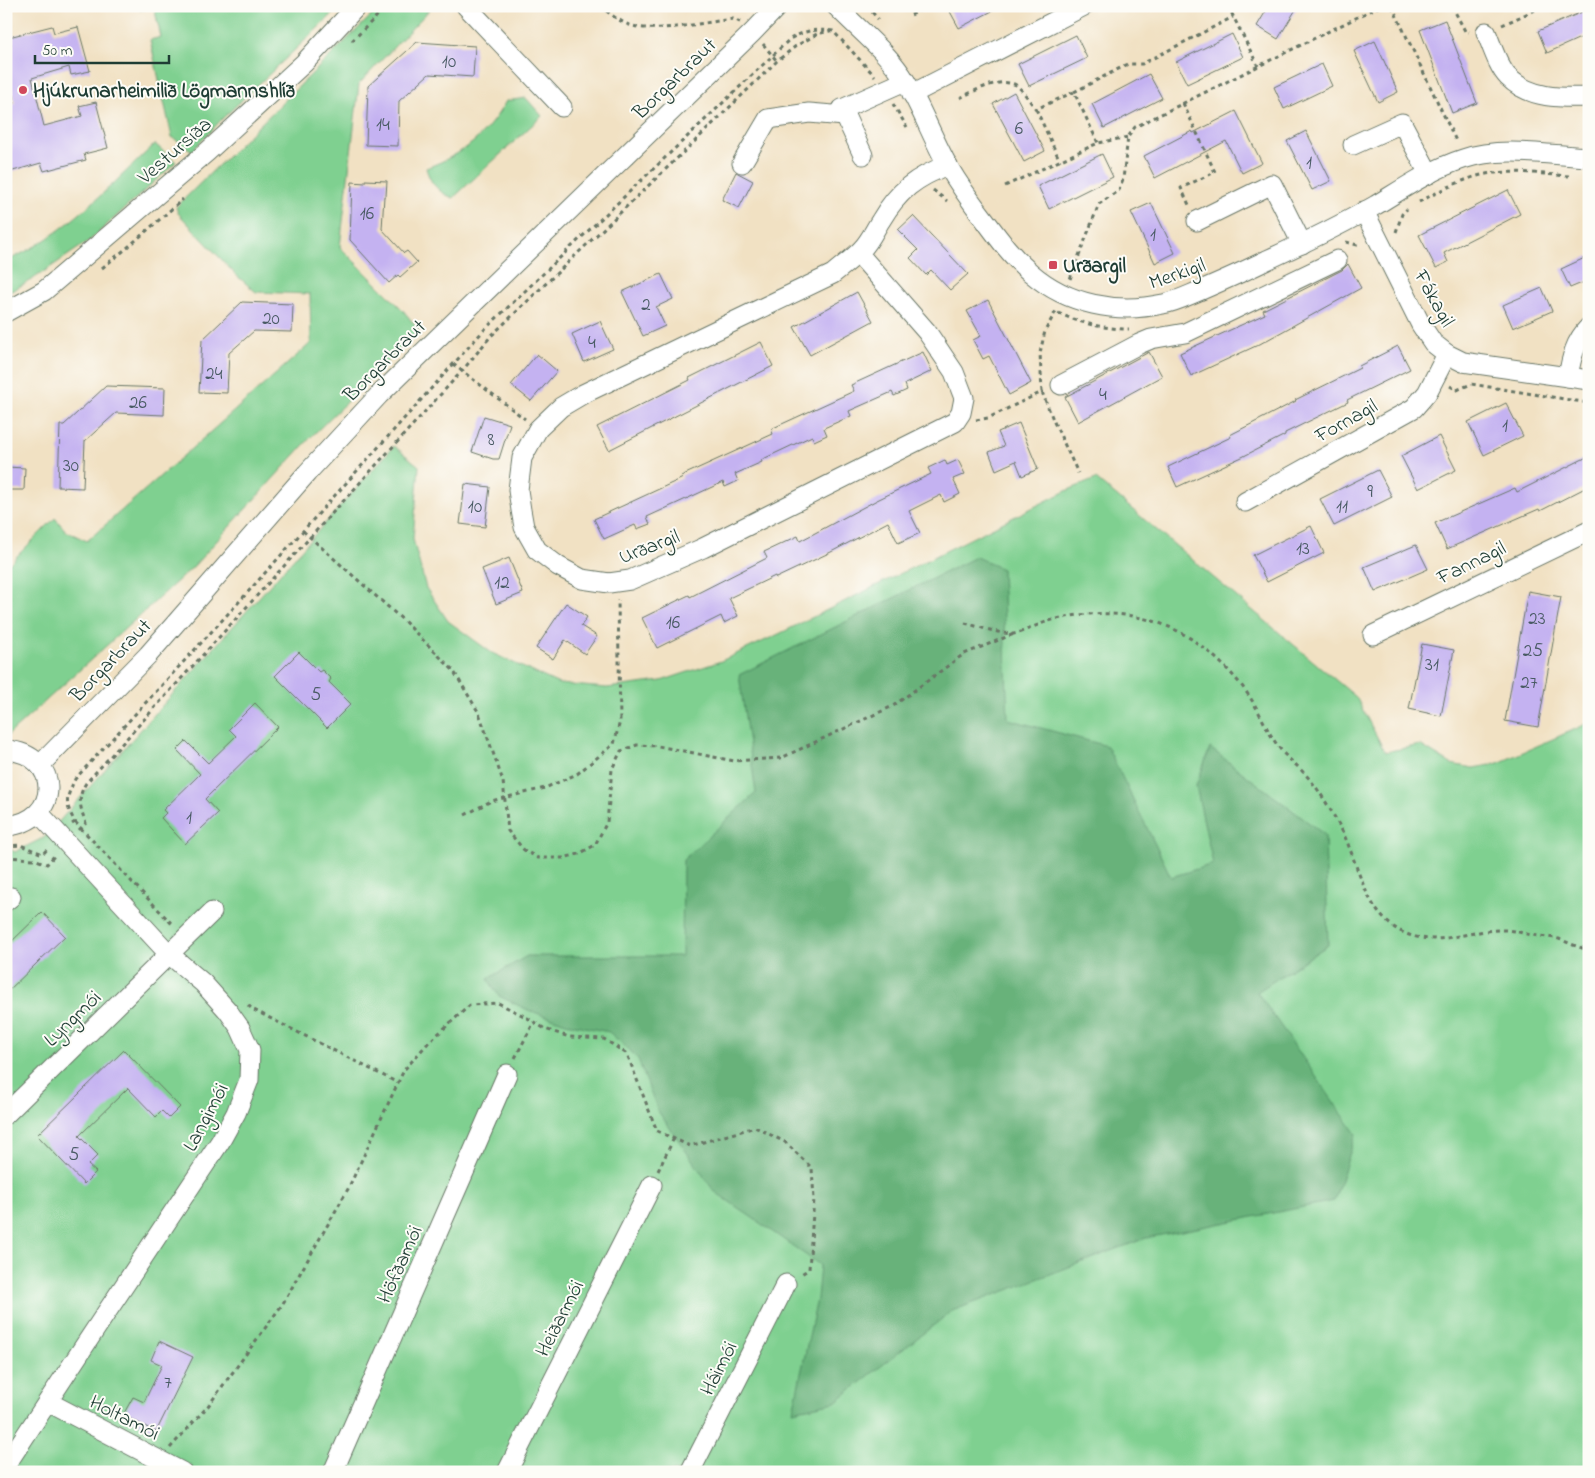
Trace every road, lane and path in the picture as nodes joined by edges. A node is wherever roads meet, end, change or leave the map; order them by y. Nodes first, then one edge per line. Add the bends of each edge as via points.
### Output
1 (358, 6) edge
2 (466, 6) edge
3 (600, 6) edge
4 (778, 6) edge
5 (836, 6) edge
6 (928, 6) edge
7 (1084, 6) edge
8 (1228, 6) edge
9 (1380, 6) edge
10 (1392, 6) edge
11 (911, 15) dead end
12 (1233, 17) junction
13 (740, 22) dead end
14 (1486, 32) dead end
15 (762, 43) dead end
16 (772, 55) junction
17 (777, 61) junction
18 (1258, 66) junction
19 (908, 87) junction
20 (1074, 92) junction
21 (1589, 97) edge
22 (960, 98) dead end
23 (1183, 103) junction
24 (562, 108) dead end
25 (1036, 109) junction
26 (846, 116) junction
27 (1128, 137) junction
28 (1098, 143) junction
29 (1353, 145) dead end
30 (863, 155) dead end
31 (1589, 157) edge
32 (1464, 158) junction
33 (1060, 160) junction
34 (742, 163) dead end
35 (948, 166) junction
36 (1429, 174) junction
37 (924, 175) junction
38 (1573, 176) dead end
39 (1469, 178) junction
40 (1005, 186) dead end
41 (950, 204) dead end
42 (1364, 211) junction
43 (1197, 221) joint
44 (1380, 241) junction
45 (1341, 242) dead end
46 (1302, 244) junction
47 (858, 253) junction
48 (1337, 260) dead end
49 (1238, 275) junction
50 (1064, 294) junction
51 (1251, 302) junction
52 (6, 312) edge
53 (1055, 312) junction
54 (1589, 328) edge
55 (1133, 329) dead end
56 (1447, 354) junction
57 (453, 364) junction
58 (462, 371) junction
59 (1568, 377) junction
60 (1589, 380) edge
61 (1061, 385) dead end
62 (1042, 392) junction
63 (955, 422) junction
64 (538, 429) junction
65 (1078, 473) dead end
66 (1245, 502) dead end
67 (1589, 530) edge
68 (303, 531) junction
69 (310, 537) junction
70 (618, 582) junction
71 (965, 623) dead end
72 (1014, 634) junction
73 (1373, 635) dead end
74 (6, 750) edge
75 (40, 765) junction
76 (504, 798) junction
77 (39, 813) junction
78 (465, 815) dead end
79 (75, 822) junction
80 (6, 826) edge
81 (81, 828) junction
82 (63, 840) junction
83 (6, 846) edge
84 (6, 857) edge
85 (212, 912) dead end
86 (186, 938) junction
87 (1589, 949) edge
88 (169, 954) junction
89 (245, 1002) dead end
90 (534, 1022) junction
91 (507, 1074) joint
92 (398, 1082) junction
93 (6, 1114) edge
94 (674, 1138) junction
95 (652, 1185) joint
96 (786, 1284) joint
97 (48, 1402) junction
98 (159, 1460) junction
99 (6, 1465) edge
100 (182, 1472) edge
101 (333, 1472) edge
102 (507, 1472) edge
103 (690, 1472) edge

1 - 52 street, Vestursíða via 304,63 207,152 44,291
2 - 24 street
3 - 13 path via 631,26 644,29 734,19
4 - 75 street, Borgarbraut via 379,395 148,655
5 - 19 street, Merkigil via 886,57
6 - 11 path
7 - 19 street
8 - 12 path
9 - 18 path
10 - 32 path
12 - 18 path
12 - 20 path via 1142,64 1128,64
14 - 21 street via 1507,77 1521,87 1542,95
15 - 16 path
16 - 17 path
16 - 17 path via 790,38 802,32 815,29 833,31 817,34
16 - 57 path via 484,330
17 - 58 path via 491,336
18 - 23 path
19 - 26 street via 842,109
19 - 35 street, Merkigil
20 - 25 path
20 - 28 path
22 - 25 path via 1005,82 1017,86
23 - 27 path via 1134,127
23 - 43 path via 1215,172 1181,188
25 - 33 path
26 - 30 street
26 - 34 street via 810,113 768,120
27 - 28 path
27 - 50 path via 1119,190 1099,204
28 - 33 path
29 - 36 street via 1402,123
31 - 32 street, Merkigil via 1506,151
32 - 36 street, Merkigil
32 - 39 path
33 - 40 path
35 - 37 street, Urðargil
35 - 50 street, Merkigil via 1003,245 1032,274
36 - 42 street, Merkigil
37 - 41 path via 933,192
37 - 47 street, Urðargil via 898,194
38 - 39 path via 1514,172
39 - 44 path via 1407,209 1402,214 1395,236
42 - 44 street, Fákagil
42 - 46 street, Merkigil
43 - 46 street via 1272,184
44 - 45 path via 1366,246
44 - 56 street, Fákagil via 1422,325 1434,343
46 - 49 street, Merkigil
47 - 63 street via 927,332 954,372 964,398
47 - 64 street, Urðargil via 833,274 811,286 583,394 562,407
48 - 51 street
49 - 50 street, Merkigil via 1165,304 1141,307 1104,307
49 - 51 street
50 - 53 path
51 - 61 street via 1185,333 1139,344
53 - 55 path via 1082,323
53 - 62 path via 1045,331 1040,353
54 - 59 street via 1578,339
56 - 59 street, Fákagil via 1463,362
56 - 66 street, Fornagil via 1427,393 1414,408
57 - 58 path
57 - 68 path
58 - 64 path
58 - 69 path
59 - 60 street, Fákagil
62 - 63 path via 988,418
62 - 65 path
63 - 70 street, Urðargil via 703,548 630,580
64 - 70 street, Urðargil via 522,458 518,490 524,527 537,550 558,566 582,579
67 - 73 street, Fannagil
68 - 69 path
68 - 79 path via 75,779 67,808
69 - 76 path via 453,670 479,713 503,782
69 - 81 path via 86,783 80,793 81,812 86,823
70 - 76 path via 620,721 614,744 577,774 545,788
71 - 72 path
72 - 76 path via 964,654 892,706 781,758 734,762 658,746 637,745 621,751 612,769 607,822 595,845 579,854 538,858 524,850 508,831
72 - 87 path via 1050,620 1089,614 1129,616 1168,626 1206,650 1251,699 1280,749 1326,801 1353,852 1372,904 1390,924 1425,939 1504,930 1559,939
74 - 75 street via 25,753
75 - 77 street via 48,790
76 - 78 path
77 - 80 street via 24,823
77 - 82 street, Langimói
79 - 81 path
79 - 82 path
81 - 82 path
81 - 86 path
82 - 83 path via 42,854 20,845
82 - 84 path via 47,864 34,859
82 - 88 street, Langimói
85 - 86 street, Lyngmói
86 - 88 street, Lyngmói
88 - 93 street, Lyngmói
88 - 97 street, Langimói via 202,983 240,1028 250,1050 249,1080 220,1142
89 - 92 path via 252,1009
90 - 91 path
90 - 92 path via 498,1003 470,1005 429,1042 404,1070
90 - 94 path via 545,1030 569,1038 604,1039 627,1054 657,1131
91 - 101 street, Höfðamói
92 - 98 path via 348,1189 282,1305 208,1406
94 - 95 path
94 - 96 path via 690,1146 754,1127 785,1142 812,1168 814,1200 809,1269
95 - 102 street, Heiðarmói
96 - 103 street, Háimói
97 - 98 street, Holtamói
97 - 99 street, Langimói
98 - 100 street, Holtamói

